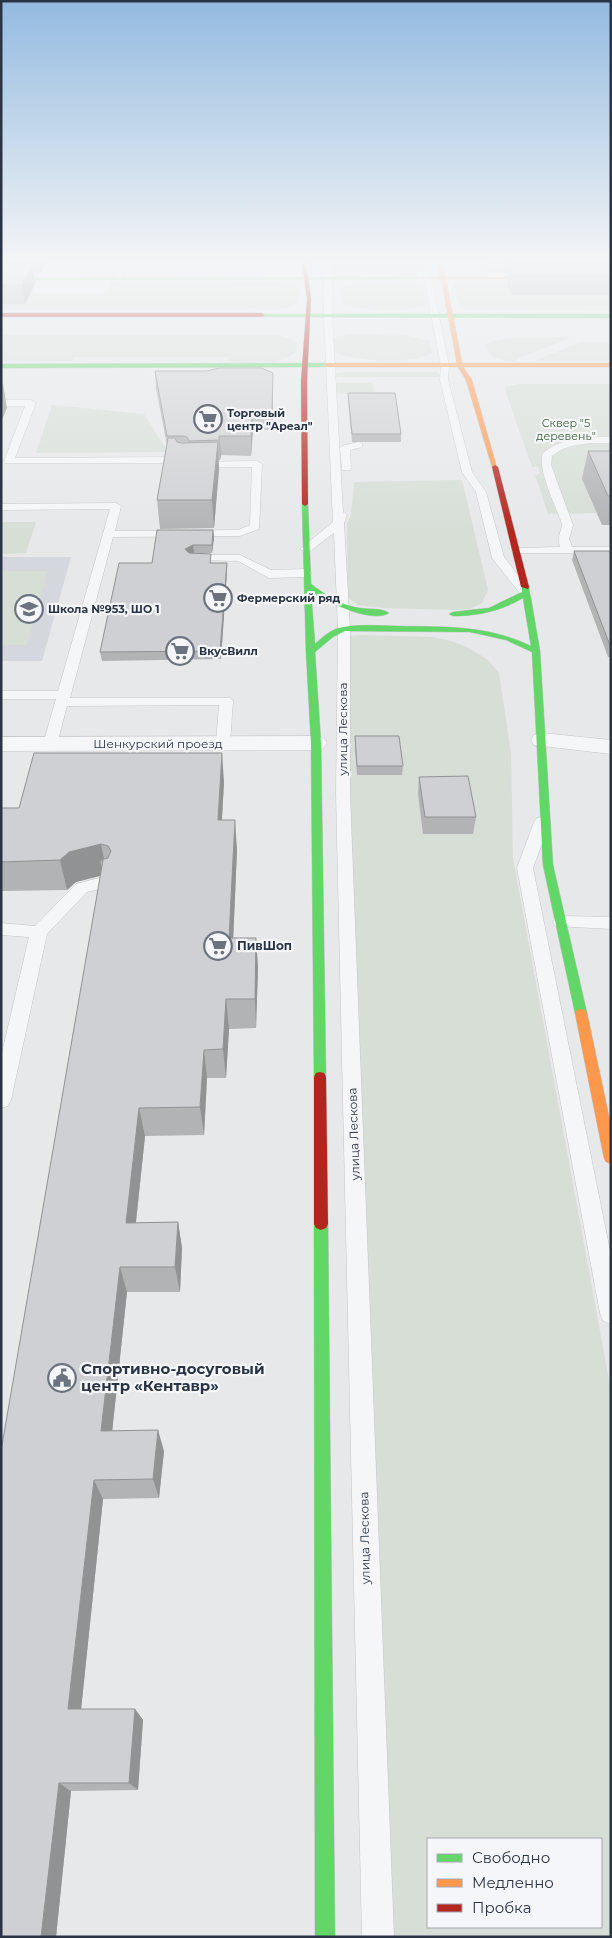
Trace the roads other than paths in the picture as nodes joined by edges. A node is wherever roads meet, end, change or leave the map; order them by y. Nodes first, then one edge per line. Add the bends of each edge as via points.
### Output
1 (303, 352) edge
2 (332, 352) edge
3 (442, 352) edge
4 (459, 352) edge
5 (1, 366) edge
6 (304, 366) junction
7 (331, 366) junction
8 (445, 366) junction
9 (460, 366) junction
10 (611, 366) edge
11 (1, 403) edge
12 (611, 440) edge
13 (359, 445) edge
14 (1, 507) edge
15 (338, 524) junction
16 (109, 534) junction
17 (306, 549) junction
18 (567, 550) junction
19 (611, 550) edge
20 (517, 551) junction
21 (194, 558) edge
22 (307, 579) junction
23 (526, 593) junction
24 (400, 613) dead end
25 (439, 614) dead end
26 (343, 619) junction
27 (536, 651) junction
28 (310, 652) junction
29 (1, 695) edge
30 (63, 699) junction
31 (542, 740) junction
32 (316, 743) junction
33 (1, 744) edge
34 (50, 744) junction
35 (223, 744) junction
36 (611, 746) edge
37 (545, 816) junction
38 (107, 882) edge
39 (561, 922) junction
40 (611, 923) edge
41 (1, 929) edge
42 (39, 932) junction
43 (1, 1100) edge
44 (611, 1158) edge
45 (611, 1313) edge
46 (326, 1937) edge
47 (378, 1937) edge

1 - 6 main road
2 - 7 lane, улица Лескова
3 - 8 lane
4 - 9 main road
5 - 6 main road
6 - 7 main road
6 - 17 main road
7 - 8 main road
7 - 15 lane, улица Лескова
8 - 9 main road
8 - 23 lane via 444,380 467,472 481,492 498,558
9 - 10 main road
9 - 20 main road via 469,380
11 - 16 lane via 31,402 9,461 184,460 184,465 257,464 255,527 240,533
12 - 18 lane via 587,440 558,446 547,455 546,465 568,525 563,539
13 - 15 lane via 345,448 349,501
14 - 16 lane via 116,506
15 - 17 lane
15 - 26 lane, улица Лескова
16 - 30 lane
17 - 22 main road
18 - 19 lane
18 - 20 lane
20 - 23 main road
21 - 22 lane via 240,558 269,574
22 - 26 main road
22 - 28 main road
23 - 25 main road via 489,613
23 - 27 main road
24 - 26 main road via 361,612
26 - 27 main road via 492,633
26 - 28 main road
26 - 47 lane, улица Лескова via 343,793
27 - 31 main road
28 - 32 main road
29 - 30 lane
30 - 34 lane
30 - 35 lane via 226,701
31 - 36 street
31 - 37 main road
32 - 35 street, Шенкурский проезд
32 - 46 main road
33 - 34 street, Шенкурский проезд
34 - 35 street, Шенкурский проезд
37 - 39 main road via 548,865
37 - 45 lane via 525,868
38 - 42 lane via 82,888
39 - 40 lane
39 - 44 main road
41 - 42 lane
42 - 43 lane

